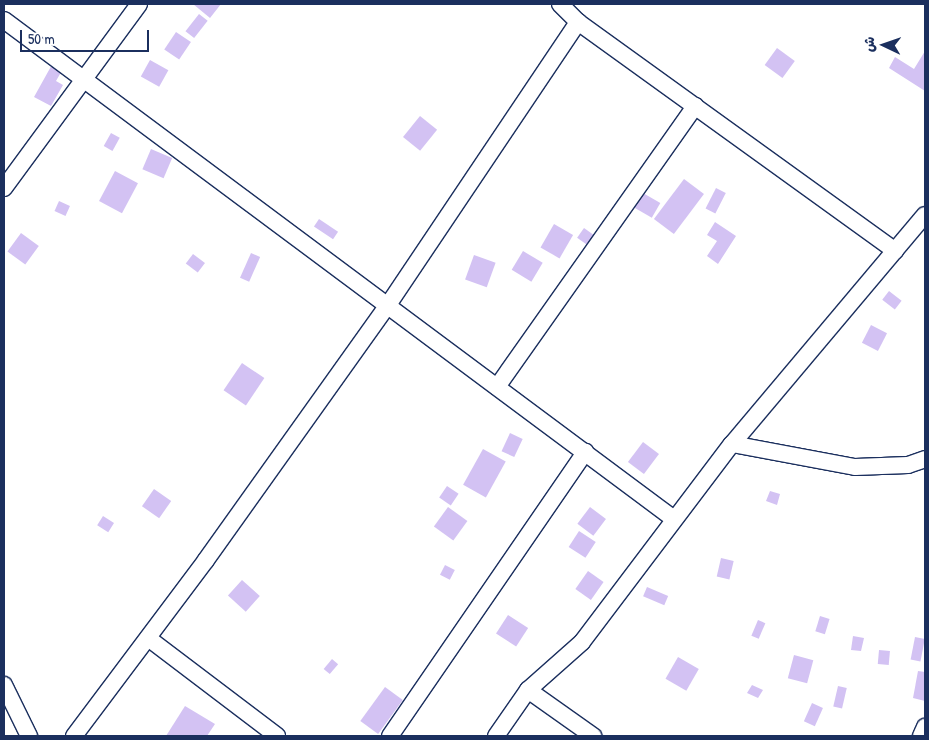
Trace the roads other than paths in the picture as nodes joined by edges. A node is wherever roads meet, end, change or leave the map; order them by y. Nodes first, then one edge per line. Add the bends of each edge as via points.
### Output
1 (139, 4) edge
2 (560, 4) edge
3 (4, 20) edge
4 (578, 22) junction
5 (83, 79) junction
6 (695, 106) junction
7 (4, 188) edge
8 (925, 215) edge
9 (895, 251) junction
10 (388, 305) junction
11 (497, 387) junction
12 (732, 444) junction
13 (584, 452) junction
14 (925, 459) edge
15 (674, 519) junction
16 (148, 638) junction
17 (4, 685) edge
18 (528, 690) junction
19 (925, 727) edge
20 (29, 736) edge
21 (74, 736) edge
22 (277, 736) edge
23 (390, 736) edge
24 (496, 736) edge
25 (593, 736) edge
26 (921, 736) edge

1 - 5 street
2 - 4 street
3 - 5 street
4 - 6 street
4 - 10 street
5 - 7 street
5 - 10 street
6 - 9 street
6 - 11 street
8 - 9 street
9 - 12 street
10 - 11 street
10 - 16 street
11 - 13 street
12 - 14 street via 856,467 908,465
12 - 15 street
13 - 15 street
13 - 23 street
15 - 18 street via 582,642
16 - 21 street
16 - 22 street
17 - 20 street
18 - 24 street
18 - 25 street
19 - 26 street

